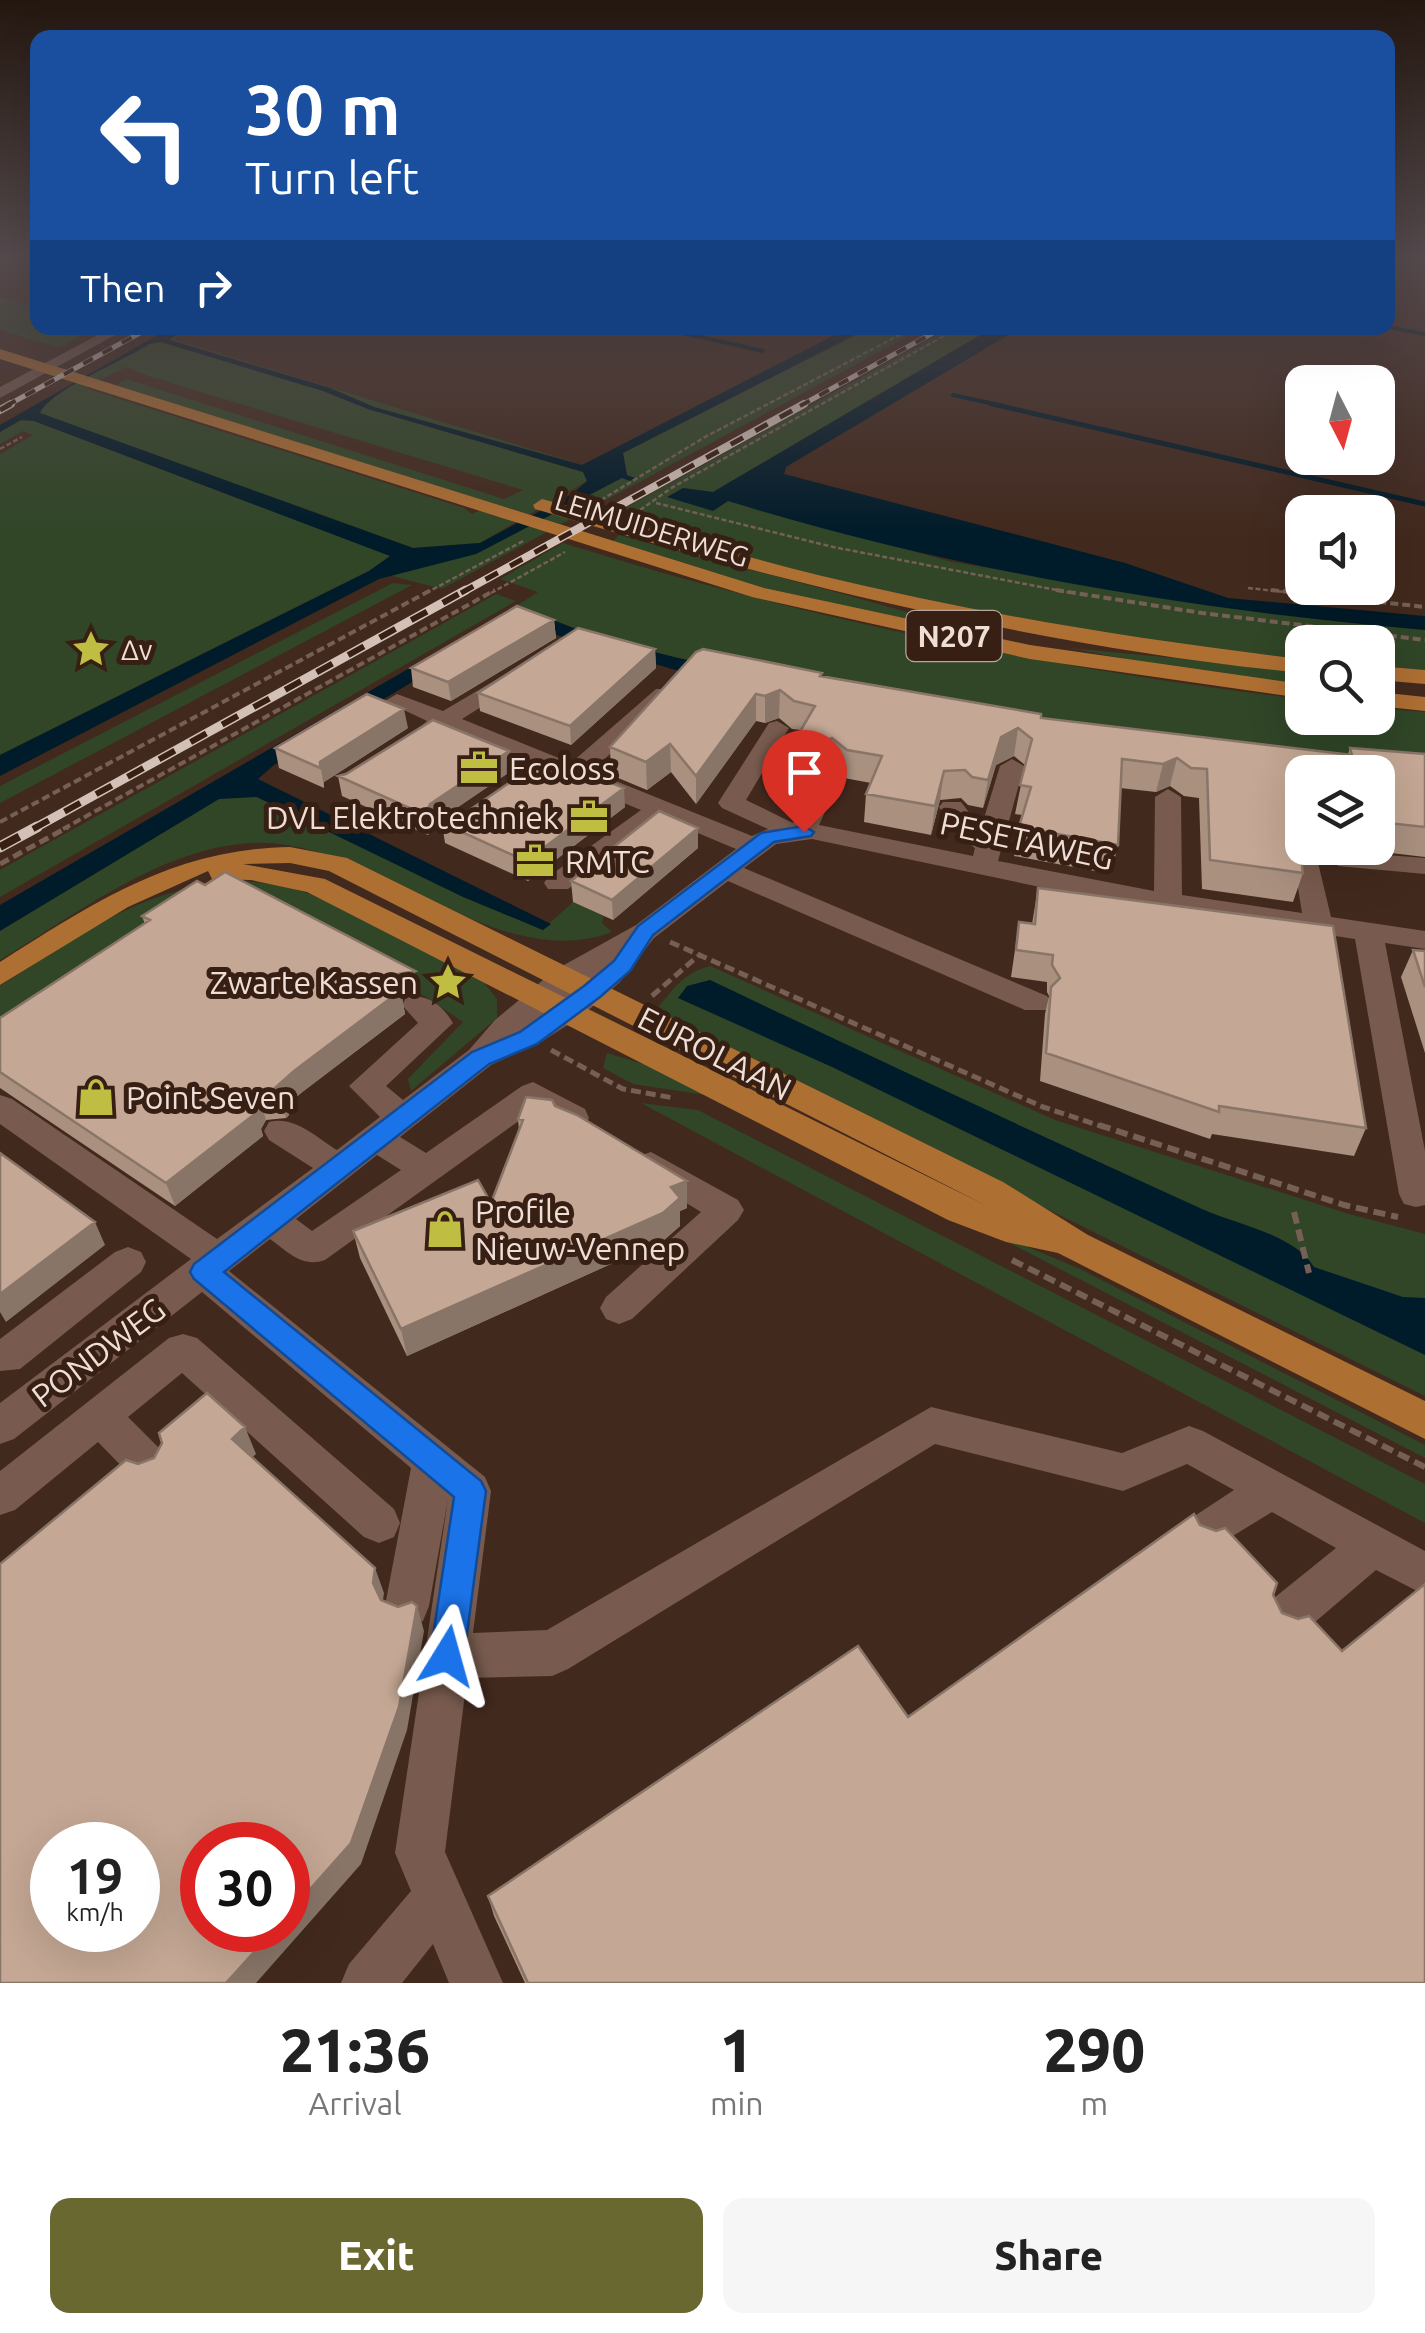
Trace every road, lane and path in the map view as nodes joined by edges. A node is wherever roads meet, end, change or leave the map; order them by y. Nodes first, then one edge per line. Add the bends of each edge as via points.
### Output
1 (45, 351) edge
2 (77, 351) edge
3 (870, 351) edge
4 (918, 351) edge
5 (3, 354) edge
6 (3, 388) edge
7 (22, 437) dead end
8 (0, 449) edge
9 (658, 499) dead end
10 (653, 502) dead end
11 (589, 506) dead end
12 (540, 532) dead end
13 (1248, 588) dead end
14 (490, 592) dead end
15 (1425, 606) edge
16 (1425, 640) edge
17 (536, 662) edge
18 (1285, 664) edge
19 (1395, 674) edge
20 (1425, 677) edge
21 (681, 678) edge
22 (1285, 689) edge
23 (397, 701) edge
24 (1395, 701) edge
25 (1425, 704) edge
26 (444, 720) junction
27 (777, 728) dead end
28 (414, 739) edge
29 (547, 762) junction
30 (1012, 766) dead end
31 (574, 773) junction
32 (828, 776) dead end
33 (518, 782) edge
34 (1168, 797) dead end
35 (952, 807) dead end
36 (660, 808) junction
37 (0, 822) edge
38 (798, 833) junction
39 (755, 847) junction
40 (986, 856) junction
41 (0, 864) edge
42 (1395, 864) edge
43 (1308, 865) edge
44 (1425, 866) edge
45 (725, 870) junction
46 (558, 882) dead end
47 (1168, 902) junction
48 (1318, 926) junction
49 (646, 930) junction
50 (1368, 934) junction
51 (1425, 940) edge
52 (0, 975) edge
53 (566, 994) junction
54 (1036, 1003) dead end
55 (416, 1004) dead end
56 (0, 1107) edge
57 (389, 1128) junction
58 (281, 1130) dead end
59 (597, 1132) edge
60 (630, 1152) edge
61 (338, 1168) junction
62 (427, 1170) junction
63 (1412, 1207) joint
64 (1294, 1212) dead end
65 (270, 1220) junction
66 (128, 1262) dead end
67 (211, 1266) junction
68 (1309, 1274) dead end
69 (619, 1308) dead end
70 (3, 1355) edge
71 (49, 1390) junction
72 (100, 1416) junction
73 (1425, 1421) edge
74 (0, 1426) edge
75 (433, 1460) junction
76 (150, 1467) edge
77 (1271, 1489) junction
78 (0, 1496) edge
79 (378, 1523) dead end
80 (1204, 1533) edge
81 (1373, 1546) junction
82 (1425, 1574) edge
83 (407, 1606) edge
84 (1286, 1618) edge
85 (447, 1656) junction
86 (439, 1897) junction
87 (368, 1983) edge
88 (476, 1983) edge

1 - 18 main road, LEIMUIDERWEG / N207 via 817,584 1136,646
2 - 6 street
3 - 11 path
4 - 9 path
5 - 22 main road, LEIMUIDERWEG / N207 via 613,549 858,617 1030,652
7 - 8 path
10 - 16 path via 831,547 1045,589
12 - 37 path
13 - 15 path
14 - 41 path
17 - 26 street
19 - 20 main road
21 - 31 street
23 - 26 street
24 - 25 main road
26 - 28 street
26 - 29 street
27 - 38 street via 731,803
29 - 31 street
29 - 33 street
30 - 40 street
31 - 36 street
32 - 38 street
34 - 47 street
35 - 40 street
36 - 39 street
36 - 46 street
38 - 39 street, PESETAWEG via 768,837
38 - 40 street, PESETAWEG
39 - 45 street, PESETAWEG
40 - 47 street, PESETAWEG
42 - 44 street
43 - 48 street
45 - 49 street, PESETAWEG
45 - 54 street
47 - 48 street, PESETAWEG
48 - 50 street, PESETAWEG
49 - 53 street, PESETAWEG via 622,966
49 - 63 path via 1043,1107 1344,1205
50 - 51 street, PESETAWEG
50 - 63 street
52 - 53 main road, EUROLAAN via 148,884 177,875 250,872 315,885
53 - 57 street, PONDWEG via 528,1038 480,1058
53 - 73 main road, EUROLAAN via 960,1210 1075,1245
55 - 57 street via 438,1023 365,1086
56 - 67 street
57 - 61 street, PONDWEG
57 - 62 street
58 - 61 street
59 - 62 street via 533,1094
60 - 69 street via 726,1210
61 - 65 street, PONDWEG
62 - 65 street via 312,1250
64 - 68 path
65 - 67 street, PONDWEG
66 - 70 street
67 - 71 street, PONDWEG
67 - 75 street
70 - 71 street
71 - 74 street, PONDWEG
72 - 76 street
72 - 78 street
72 - 79 street via 183,1350
75 - 83 street
75 - 85 street via 470,1491
77 - 80 street
77 - 81 street
77 - 85 street via 1189,1444 1124,1472 932,1425 552,1653
81 - 82 street
81 - 84 street
85 - 86 street via 420,1853
86 - 87 street
86 - 88 street

